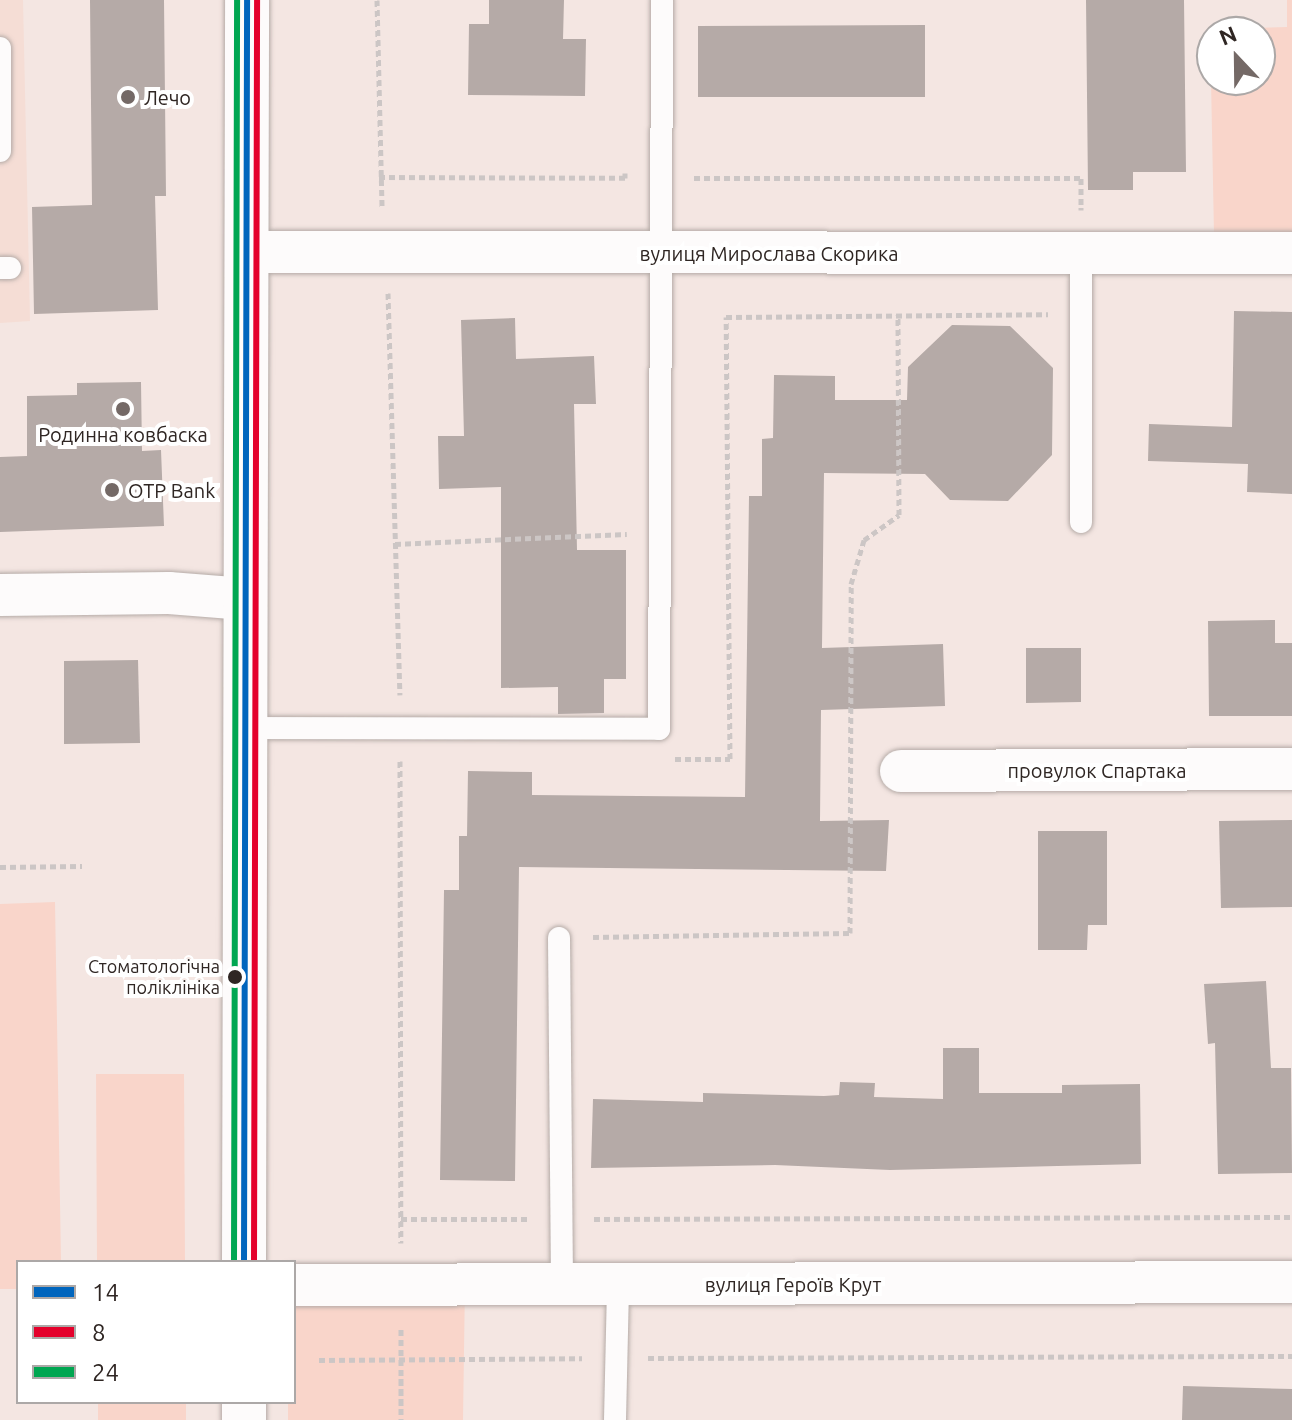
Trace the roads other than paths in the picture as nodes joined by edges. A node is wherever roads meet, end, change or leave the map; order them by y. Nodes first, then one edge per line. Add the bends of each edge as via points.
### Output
1 (247, 0) edge
2 (662, 0) edge
3 (0, 48) edge
4 (0, 151) edge
5 (246, 252) junction
6 (661, 252) junction
7 (1081, 253) junction
8 (1292, 253) edge
9 (1081, 522) dead end
10 (0, 595) edge
11 (245, 599) junction
12 (245, 728) junction
13 (1292, 769) edge
14 (901, 771) dead end
15 (559, 938) road end
16 (244, 1260) edge
17 (1292, 1282) edge
18 (562, 1284) junction
19 (618, 1284) junction
20 (296, 1285) edge
21 (615, 1420) edge

1 - 5 main road
2 - 6 lane
3 - 4 lane
5 - 6 street, вулиця Мирослава Скорика
5 - 11 main road
6 - 7 street, вулиця Мирослава Скорика
6 - 12 lane via 659,729
7 - 8 street, вулиця Мирослава Скорика
7 - 9 lane
10 - 11 street via 169,593
11 - 12 main road
12 - 16 main road
13 - 14 street, провулок Спартака
15 - 18 lane
17 - 19 street, вулиця Героїв Крут
18 - 19 street, вулиця Героїв Крут
18 - 20 street, вулиця Героїв Крут
19 - 21 lane

